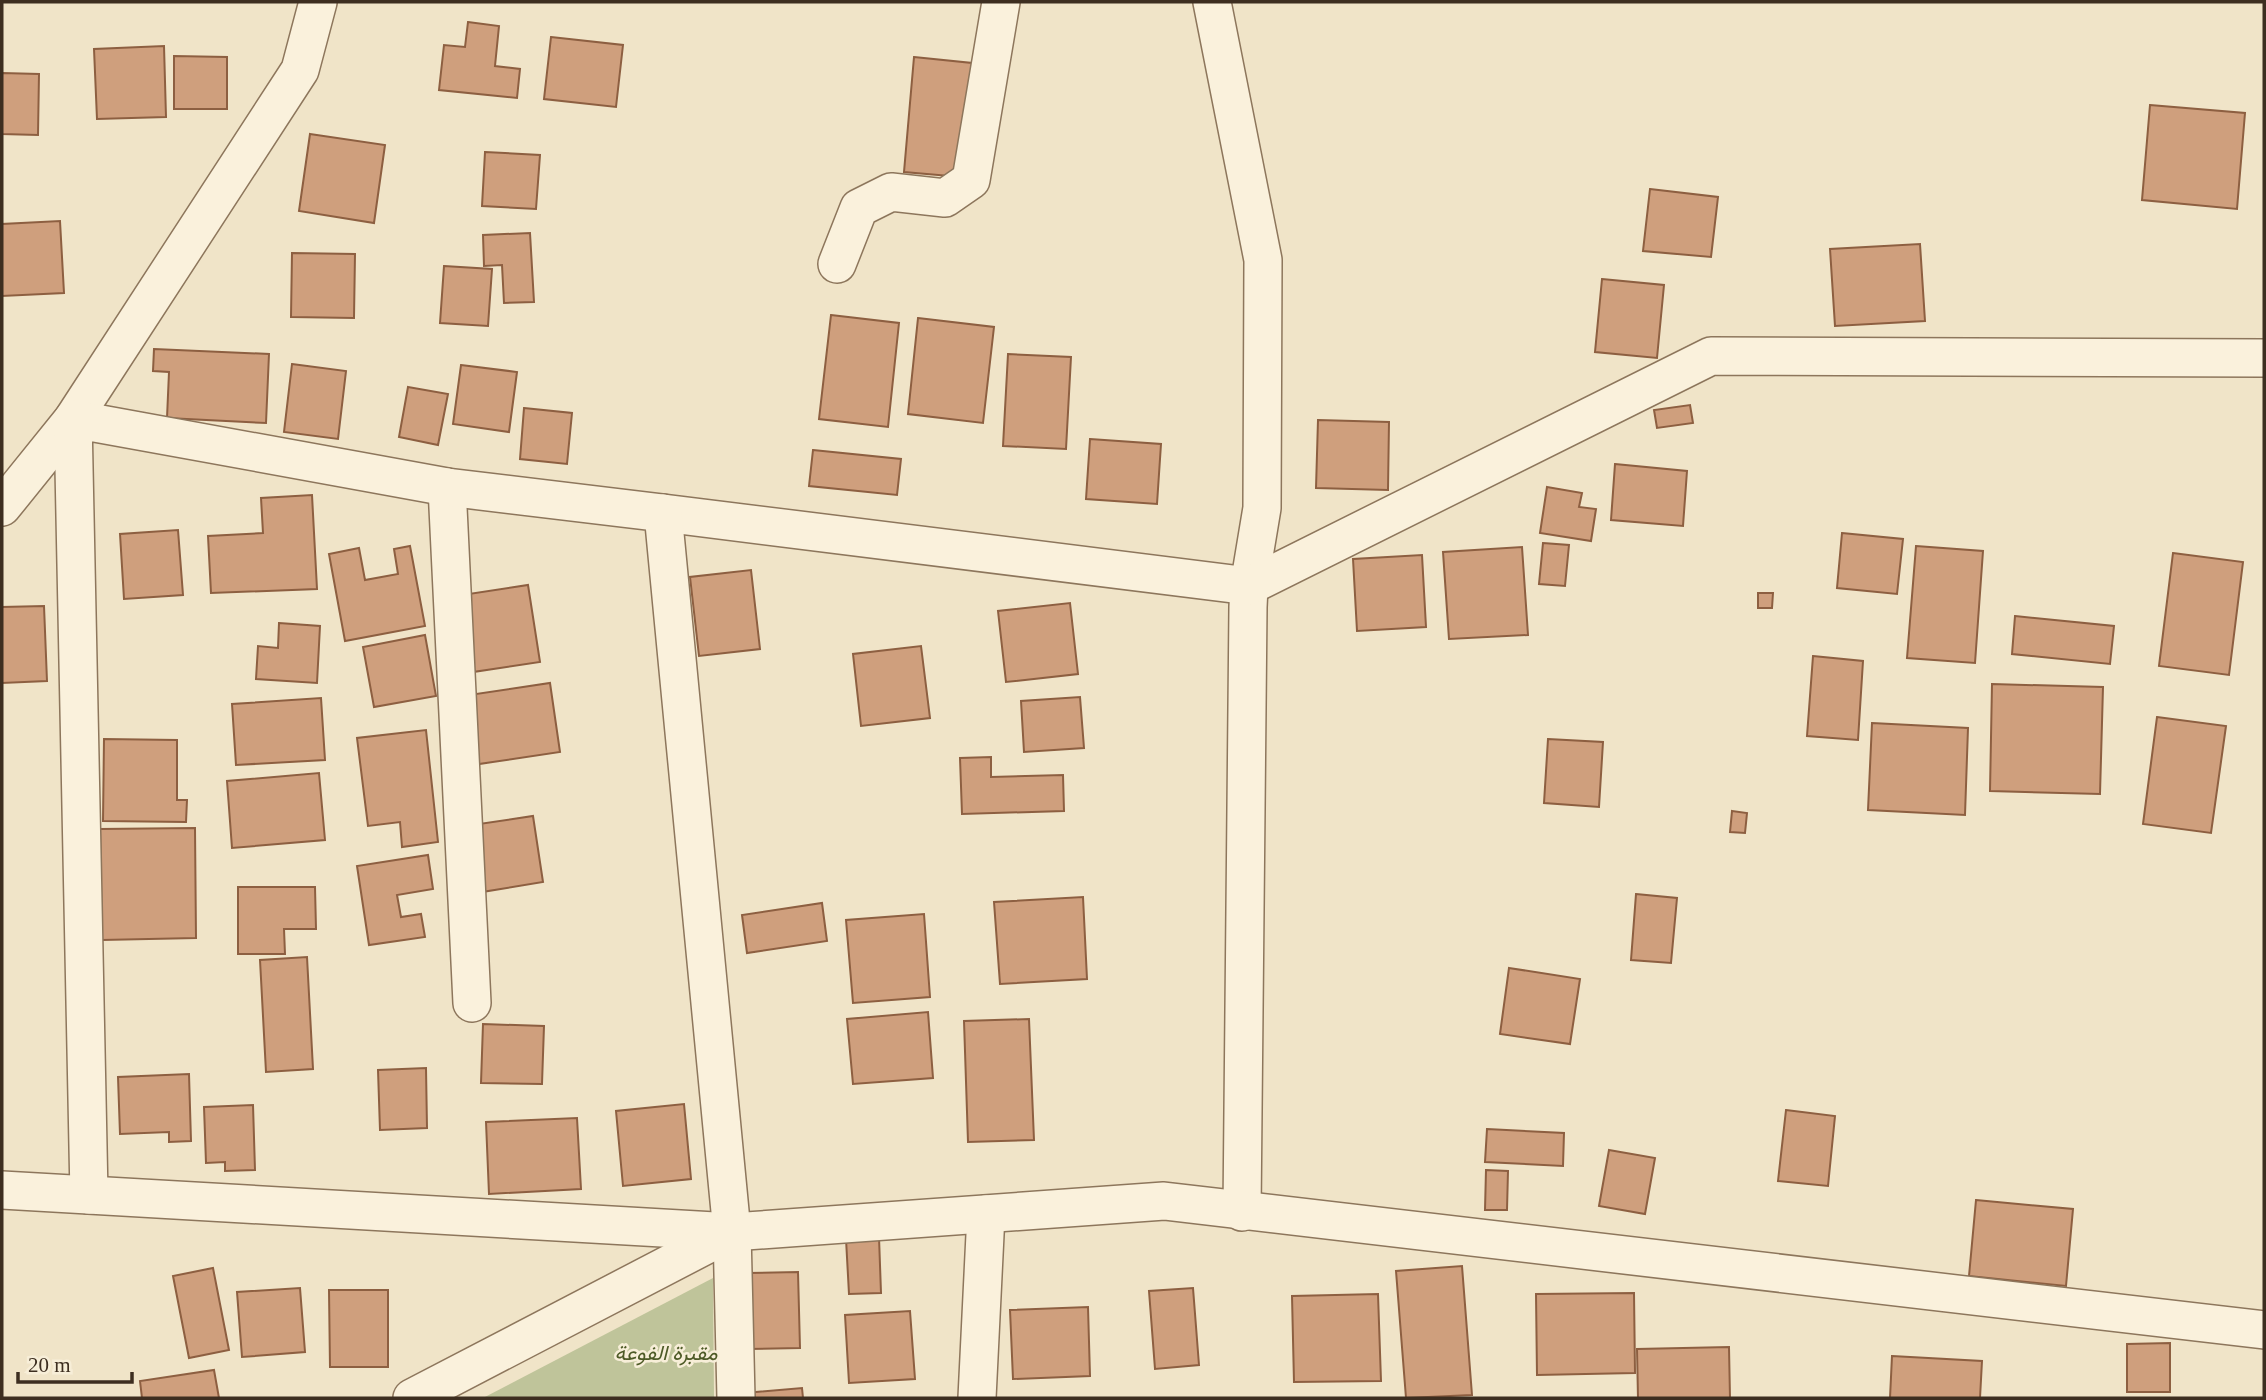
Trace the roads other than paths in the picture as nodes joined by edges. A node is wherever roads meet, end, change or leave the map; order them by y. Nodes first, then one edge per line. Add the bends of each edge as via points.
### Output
1 (317, 2) edge
2 (1001, 2) edge
3 (1212, 2) edge
4 (837, 264) dead end
5 (2264, 358) edge
6 (73, 419) junction
7 (447, 487) junction
8 (2, 507) edge
9 (663, 513) junction
10 (1249, 586) junction
11 (472, 1003) dead end
12 (2, 1190) edge
13 (89, 1195) junction
14 (1242, 1212) junction
15 (986, 1214) junction
16 (732, 1232) junction
17 (2264, 1330) edge
18 (412, 1398) edge
19 (736, 1398) edge
20 (977, 1398) edge

1 - 6 street via 300,71
2 - 4 street via 971,180 945,198 891,192 859,208
3 - 10 street via 1263,260 1262,508
5 - 10 street via 1711,356
6 - 7 street
6 - 8 street
6 - 13 street
7 - 9 street
7 - 11 street
9 - 10 street
9 - 16 street
10 - 14 street
12 - 13 street
13 - 16 street
14 - 15 street via 1164,1201
14 - 17 street
15 - 16 street
15 - 20 street
16 - 18 street
16 - 19 street

